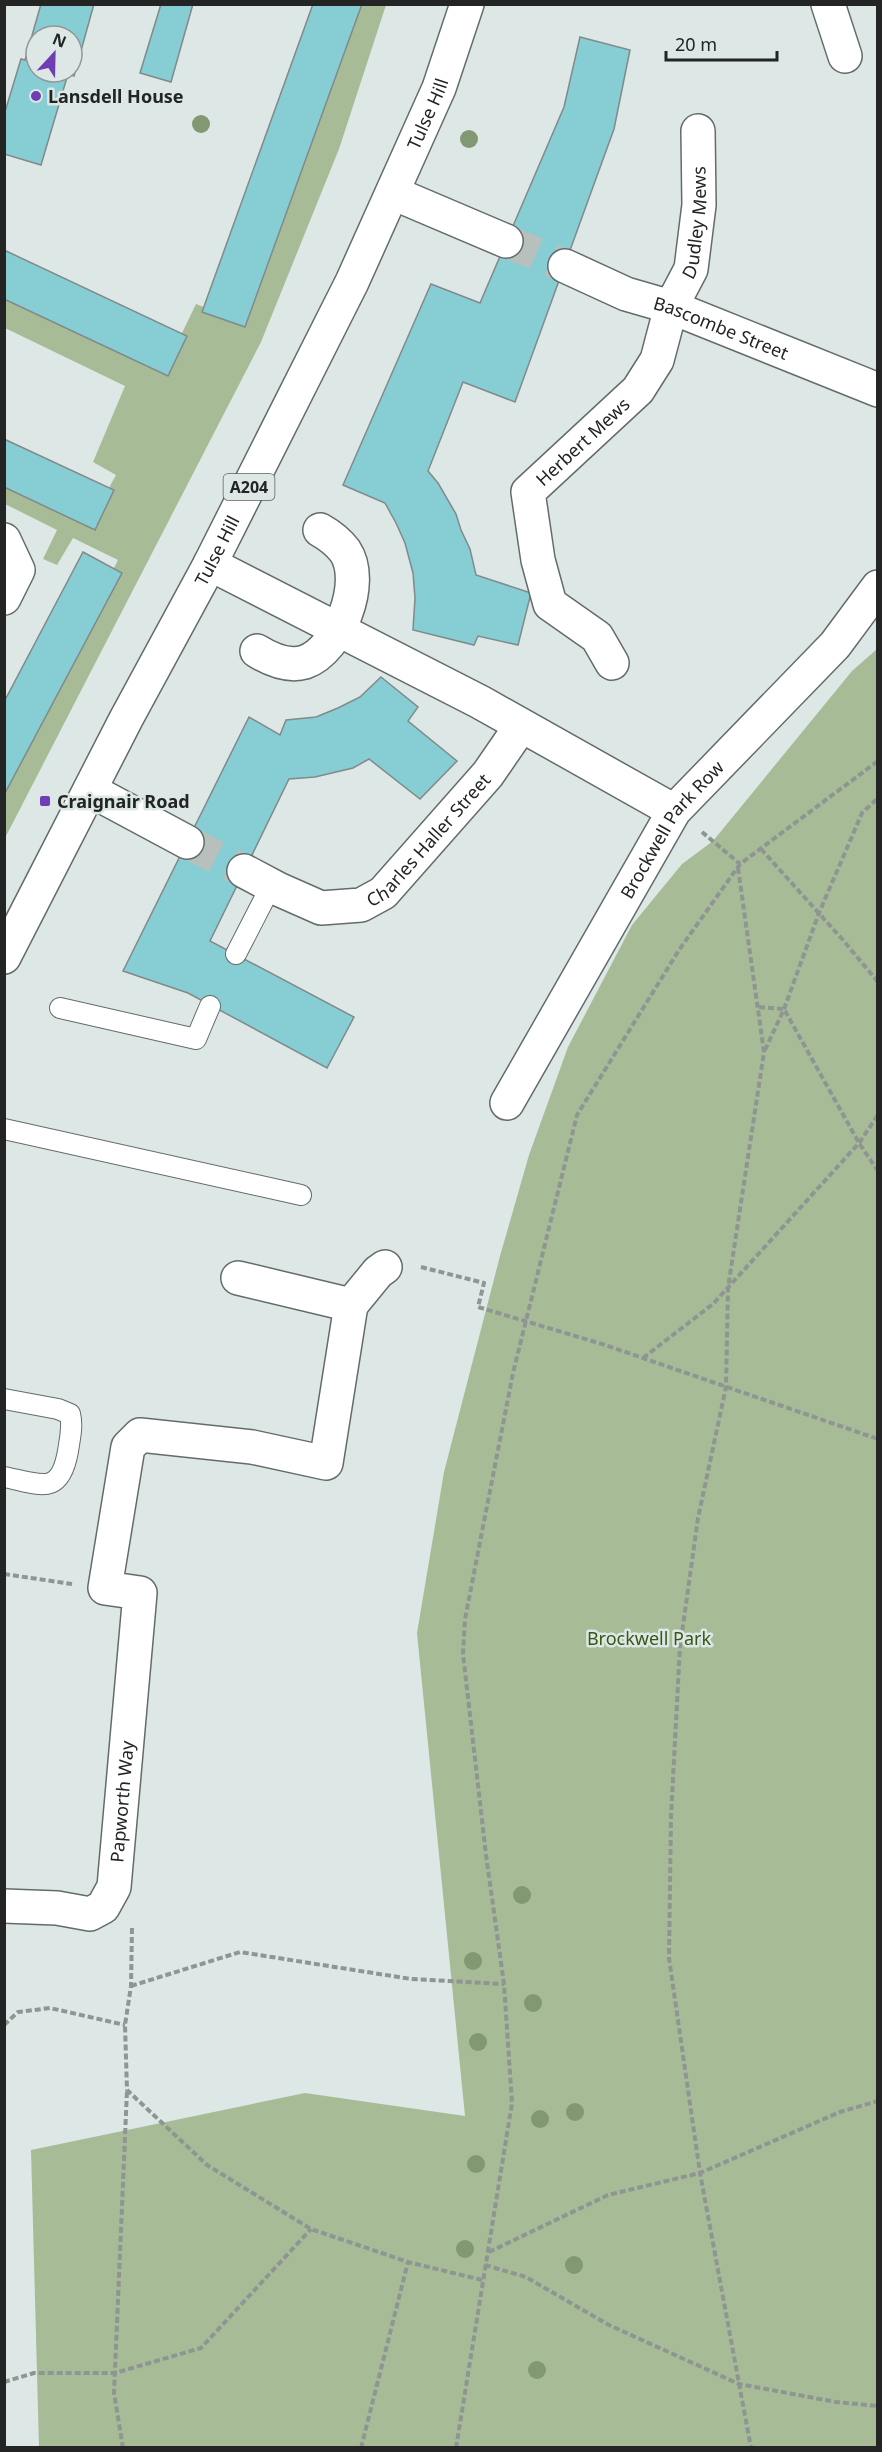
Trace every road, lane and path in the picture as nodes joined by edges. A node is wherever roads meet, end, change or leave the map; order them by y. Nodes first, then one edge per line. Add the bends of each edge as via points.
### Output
1 (467, 4) edge
2 (828, 4) edge
3 (845, 56) dead end
4 (698, 131) dead end
5 (393, 193) junction
6 (506, 241) tunnel mouth
7 (565, 266) tunnel mouth
8 (671, 307) junction
9 (878, 390) edge
10 (320, 530) dead end
11 (4, 540) edge
12 (210, 564) junction
13 (878, 587) edge
14 (4, 598) edge
15 (339, 628) junction
16 (257, 651) dead end
17 (612, 663) dead end
18 (521, 726) junction
19 (878, 761) edge
20 (90, 790) junction
21 (878, 798) edge
22 (674, 811) junction
23 (187, 842) tunnel mouth
24 (761, 849) junction
25 (739, 866) junction
26 (258, 878) joint
27 (819, 913) junction
28 (9, 936) edge
29 (236, 954) dead end
30 (878, 982) edge
31 (210, 1006) dead end
32 (759, 1007) junction
33 (60, 1008) dead end
34 (784, 1010) junction
35 (764, 1052) junction
36 (507, 1103) dead end
37 (878, 1115) edge
38 (4, 1129) edge
39 (859, 1143) junction
40 (878, 1171) edge
41 (301, 1195) dead end
42 (385, 1267) joint
43 (238, 1278) dead end
44 (728, 1288) junction
45 (351, 1305) junction
46 (526, 1323) junction
47 (643, 1358) junction
48 (726, 1387) junction
49 (4, 1399) edge
50 (878, 1439) edge
51 (4, 1477) edge
52 (4, 1574) edge
53 (105, 1588) junction
54 (114, 1887) junction
55 (4, 1906) edge
56 (504, 1984) junction
57 (132, 1986) junction
58 (4, 2025) edge
59 (125, 2025) junction
60 (127, 2090) junction
61 (878, 2101) edge
62 (700, 2173) junction
63 (311, 2229) junction
64 (489, 2252) junction
65 (408, 2262) junction
66 (485, 2265) junction
67 (482, 2280) junction
68 (115, 2373) junction
69 (4, 2382) edge
70 (739, 2384) junction
71 (878, 2406) edge
72 (123, 2448) edge
73 (361, 2448) edge
74 (456, 2448) edge
75 (752, 2448) edge

1 - 5 street, Tulse Hill / A204 via 439,88
2 - 3 street
4 - 8 street, Dudley Mews via 699,205 691,269
5 - 6 street
5 - 12 street, Tulse Hill / A204
7 - 8 street, Bascombe Street via 626,294
8 - 9 street, Bascombe Street
8 - 17 street, Herbert Mews via 657,360 638,390 528,492 538,560 550,604 597,637
10 - 15 street via 345,552 350,566 348,609
11 - 14 street via 18,570
12 - 15 street
12 - 20 street, Tulse Hill / A204
13 - 22 street, Brockwell Park Row via 835,645
15 - 16 street via 326,648 304,662 286,663
15 - 18 street
18 - 22 street
18 - 26 street, Charles Haller Street via 488,774 383,893 361,905 321,908
19 - 24 path
20 - 23 street
20 - 28 street, Tulse Hill / A204
21 - 27 path via 862,813
22 - 25 path
22 - 36 street, Brockwell Park Row
24 - 25 path
24 - 27 path
25 - 32 path
25 - 46 path via 679,950 577,1115
26 - 29 lane
27 - 30 path
27 - 34 path
31 - 33 lane via 196,1039
32 - 34 path
32 - 35 path
34 - 35 path
34 - 39 path
35 - 44 path
37 - 39 path
38 - 41 lane
39 - 40 path
39 - 44 path
42 - 45 street
42 - 46 path via 401,1262 484,1283 478,1307
43 - 45 street
44 - 47 path
44 - 48 path
45 - 53 street via 326,1463 252,1447 140,1435 128,1447
46 - 47 path
46 - 56 path via 465,1619 463,1654
47 - 48 path
48 - 50 path
48 - 62 path via 698,1518 680,1647 671,1816 669,1958
49 - 51 lane via 58,1409 70,1414 72,1422 66,1464 58,1480 39,1484
52 - 53 path
53 - 54 street, Papworth Way via 140,1593
54 - 55 street, Papworth Way via 103,1907 90,1914
54 - 57 path via 133,1912
56 - 57 path via 411,1979 240,1952
56 - 64 path via 512,2103
57 - 59 path
58 - 59 path via 18,2012 50,2008
59 - 60 path
60 - 63 path via 207,2165
60 - 68 path
61 - 62 path via 840,2112
62 - 64 path via 608,2195
62 - 70 path
63 - 65 path
63 - 68 path via 201,2348
64 - 66 path
65 - 67 path
65 - 73 path
66 - 67 path
66 - 70 path via 526,2277 609,2325
67 - 74 path
68 - 69 path via 34,2373
68 - 72 path via 114,2393
70 - 71 path
70 - 75 path

